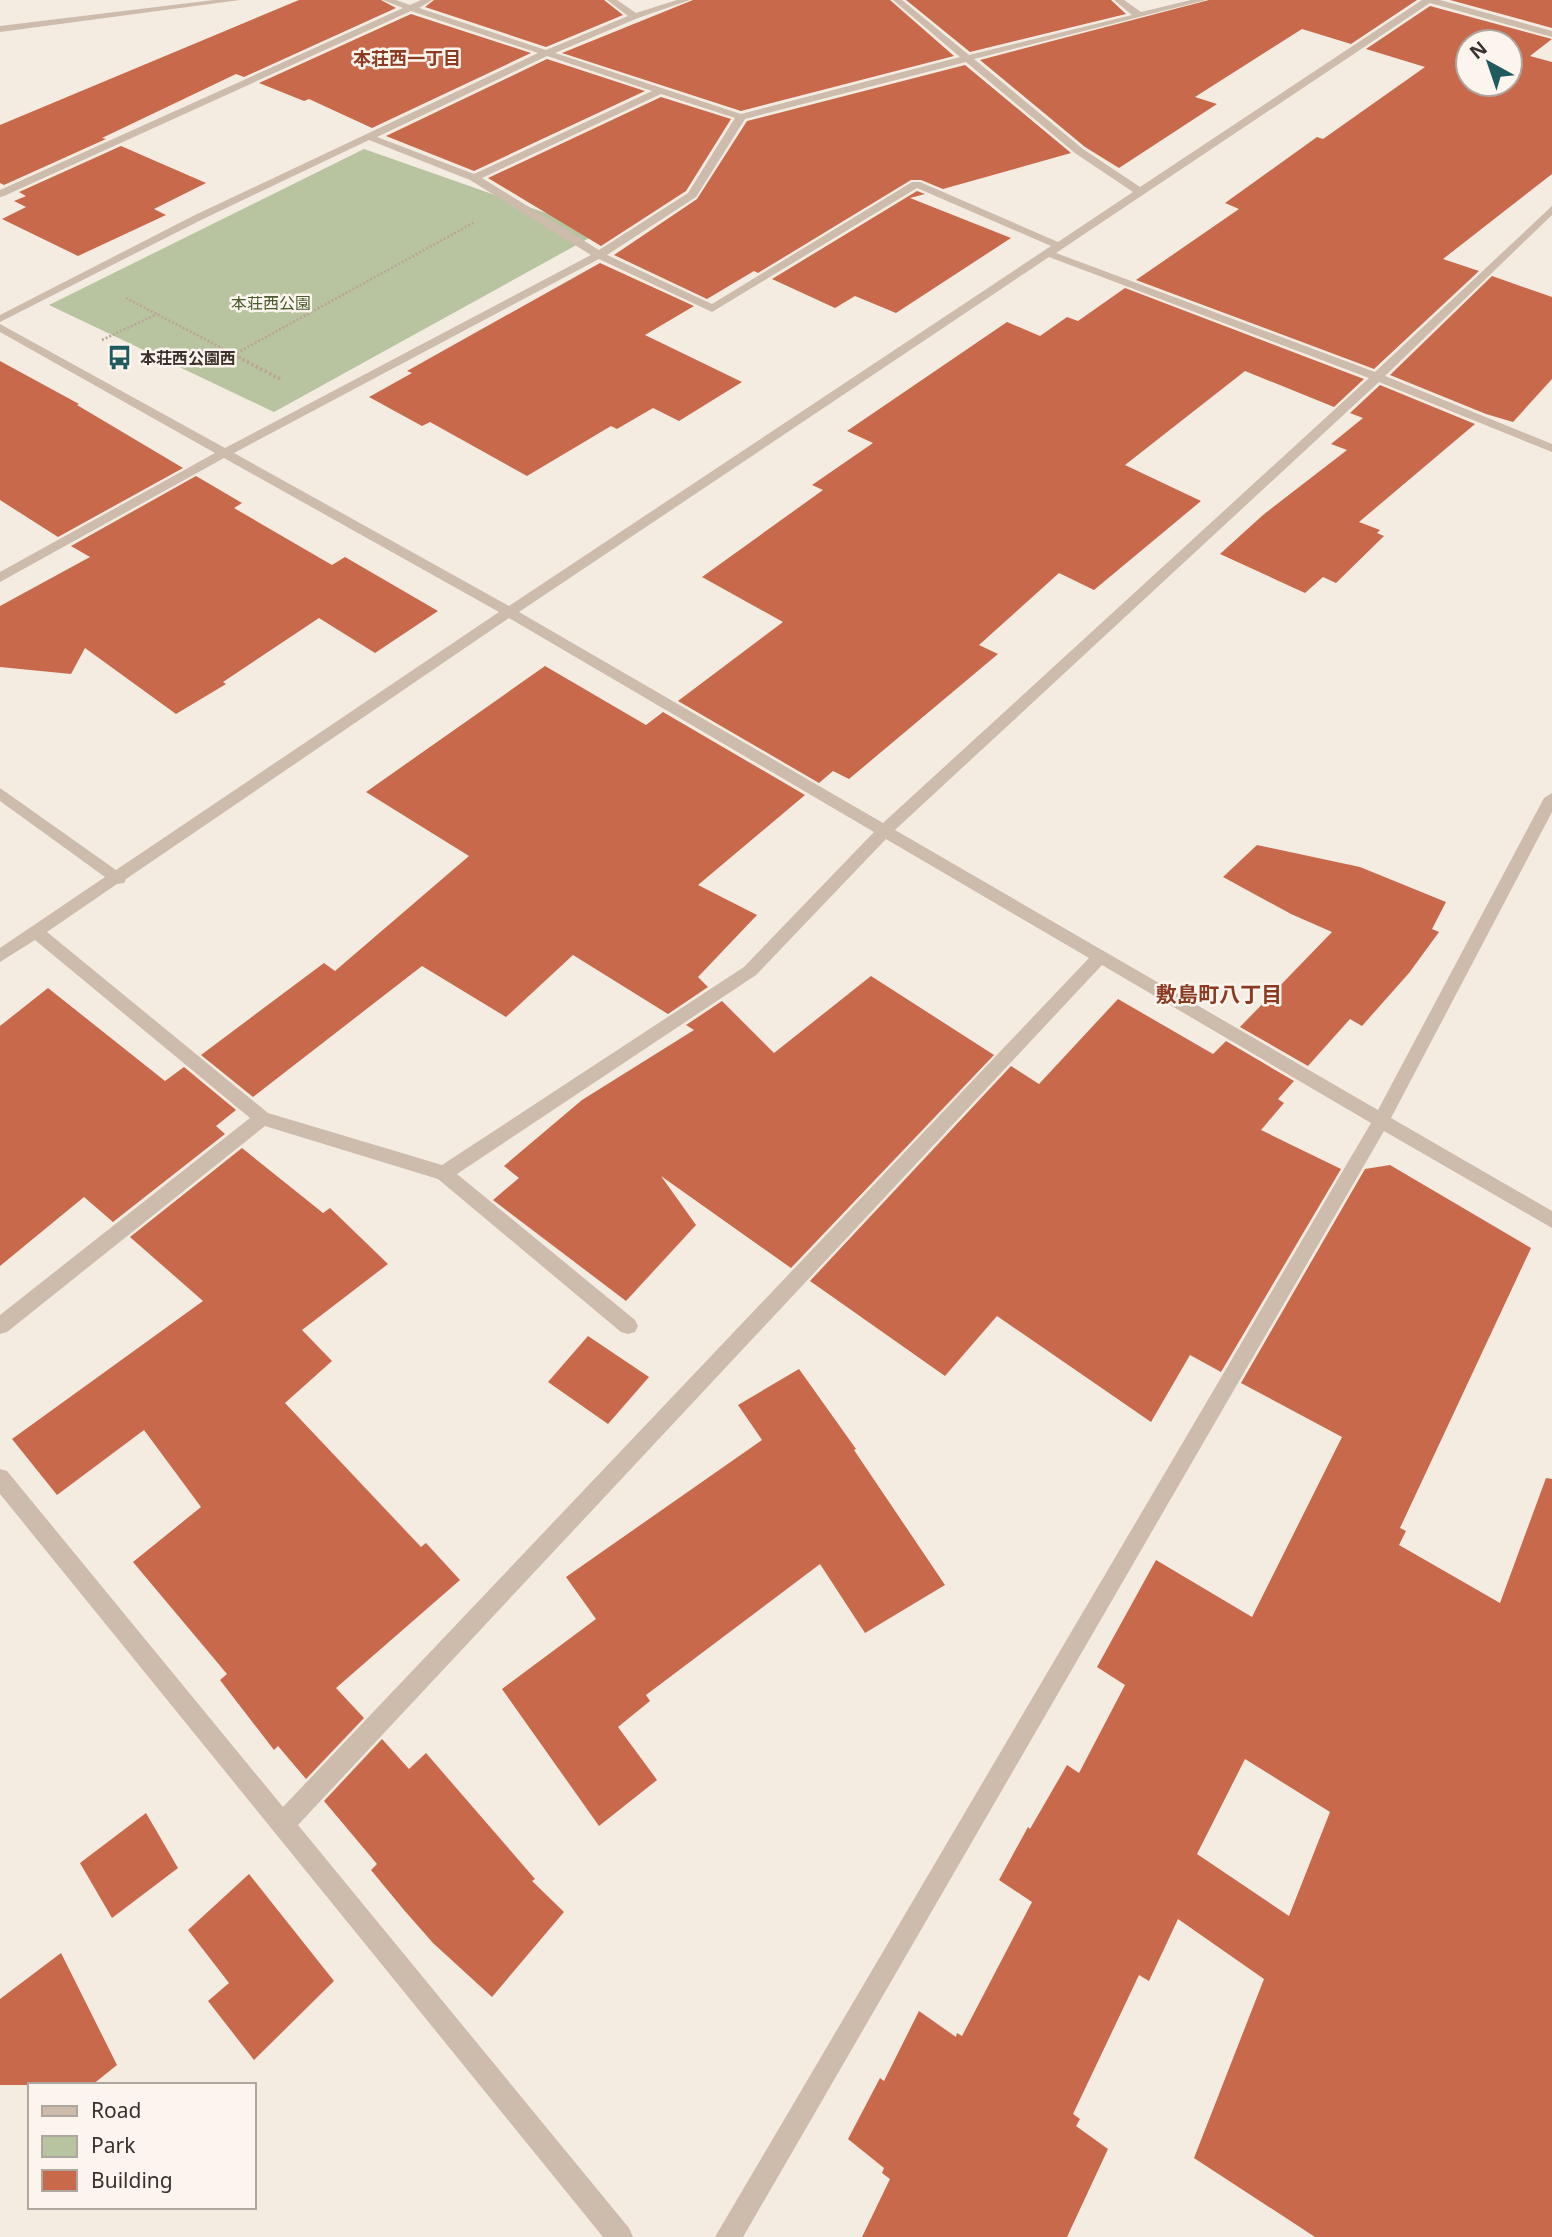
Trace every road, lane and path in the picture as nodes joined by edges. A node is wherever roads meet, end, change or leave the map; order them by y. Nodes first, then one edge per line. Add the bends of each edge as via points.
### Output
1 (236, 0) edge
2 (387, 0) edge
3 (428, 0) edge
4 (611, 0) edge
5 (685, 0) edge
6 (897, 0) edge
7 (1118, 0) edge
8 (1202, 0) edge
9 (1429, 0) edge
10 (412, 8) junction
11 (635, 16) junction
12 (1140, 16) junction
13 (0, 29) edge
14 (1552, 34) edge
15 (546, 53) junction
16 (966, 59) junction
17 (662, 90) junction
18 (741, 117) junction
19 (369, 137) junction
20 (474, 178) junction
21 (1140, 192) junction
22 (0, 194) edge
23 (1552, 209) edge
24 (470, 214) dead end
25 (1059, 246) junction
26 (1047, 253) junction
27 (599, 255) junction
28 (134, 290) dead end
29 (157, 313) junction
30 (0, 319) edge
31 (0, 327) edge
32 (236, 353) junction
33 (60, 361) junction
34 (1377, 377) junction
35 (323, 403) junction
36 (1552, 448) edge
37 (224, 453) junction
38 (0, 578) edge
39 (509, 612) junction
40 (0, 793) edge
41 (1552, 798) edge
42 (883, 832) junction
43 (118, 878) junction
44 (36, 932) junction
45 (0, 956) edge
46 (1100, 957) junction
47 (262, 1118) junction
48 (1382, 1119) junction
49 (444, 1173) junction
50 (1552, 1220) edge
51 (0, 1326) edge
52 (628, 1326) dead end
53 (0, 1478) edge
54 (283, 1824) junction
55 (621, 2237) edge
56 (728, 2237) edge

1 - 13 street
2 - 10 street
3 - 10 street
4 - 11 street
5 - 11 street
6 - 16 street
7 - 12 street
8 - 12 street
9 - 14 street
9 - 21 street
10 - 15 street
10 - 22 street
11 - 15 street
12 - 16 street
15 - 17 street
15 - 19 street
16 - 18 street
16 - 21 street via 1079,151
17 - 18 street
17 - 20 street
18 - 27 street via 692,195
19 - 20 street
19 - 30 street
20 - 27 street
21 - 25 street
23 - 34 street
24 - 32 path via 482,219
25 - 26 street
25 - 27 street via 916,184 712,309
26 - 34 street
26 - 39 street
27 - 35 street
28 - 29 path via 122,296
29 - 32 path
29 - 33 path
31 - 33 street
32 - 35 path
33 - 37 street
34 - 36 street
34 - 42 street
35 - 37 street
37 - 38 street
37 - 39 street
39 - 42 street
39 - 43 street
40 - 43 street
41 - 48 street
42 - 46 street
42 - 49 street via 750,971
43 - 44 street
44 - 45 street
44 - 47 street
46 - 48 street
46 - 54 street
47 - 49 street
47 - 51 street
48 - 50 street
48 - 56 street
49 - 52 street
53 - 54 street
54 - 55 street

